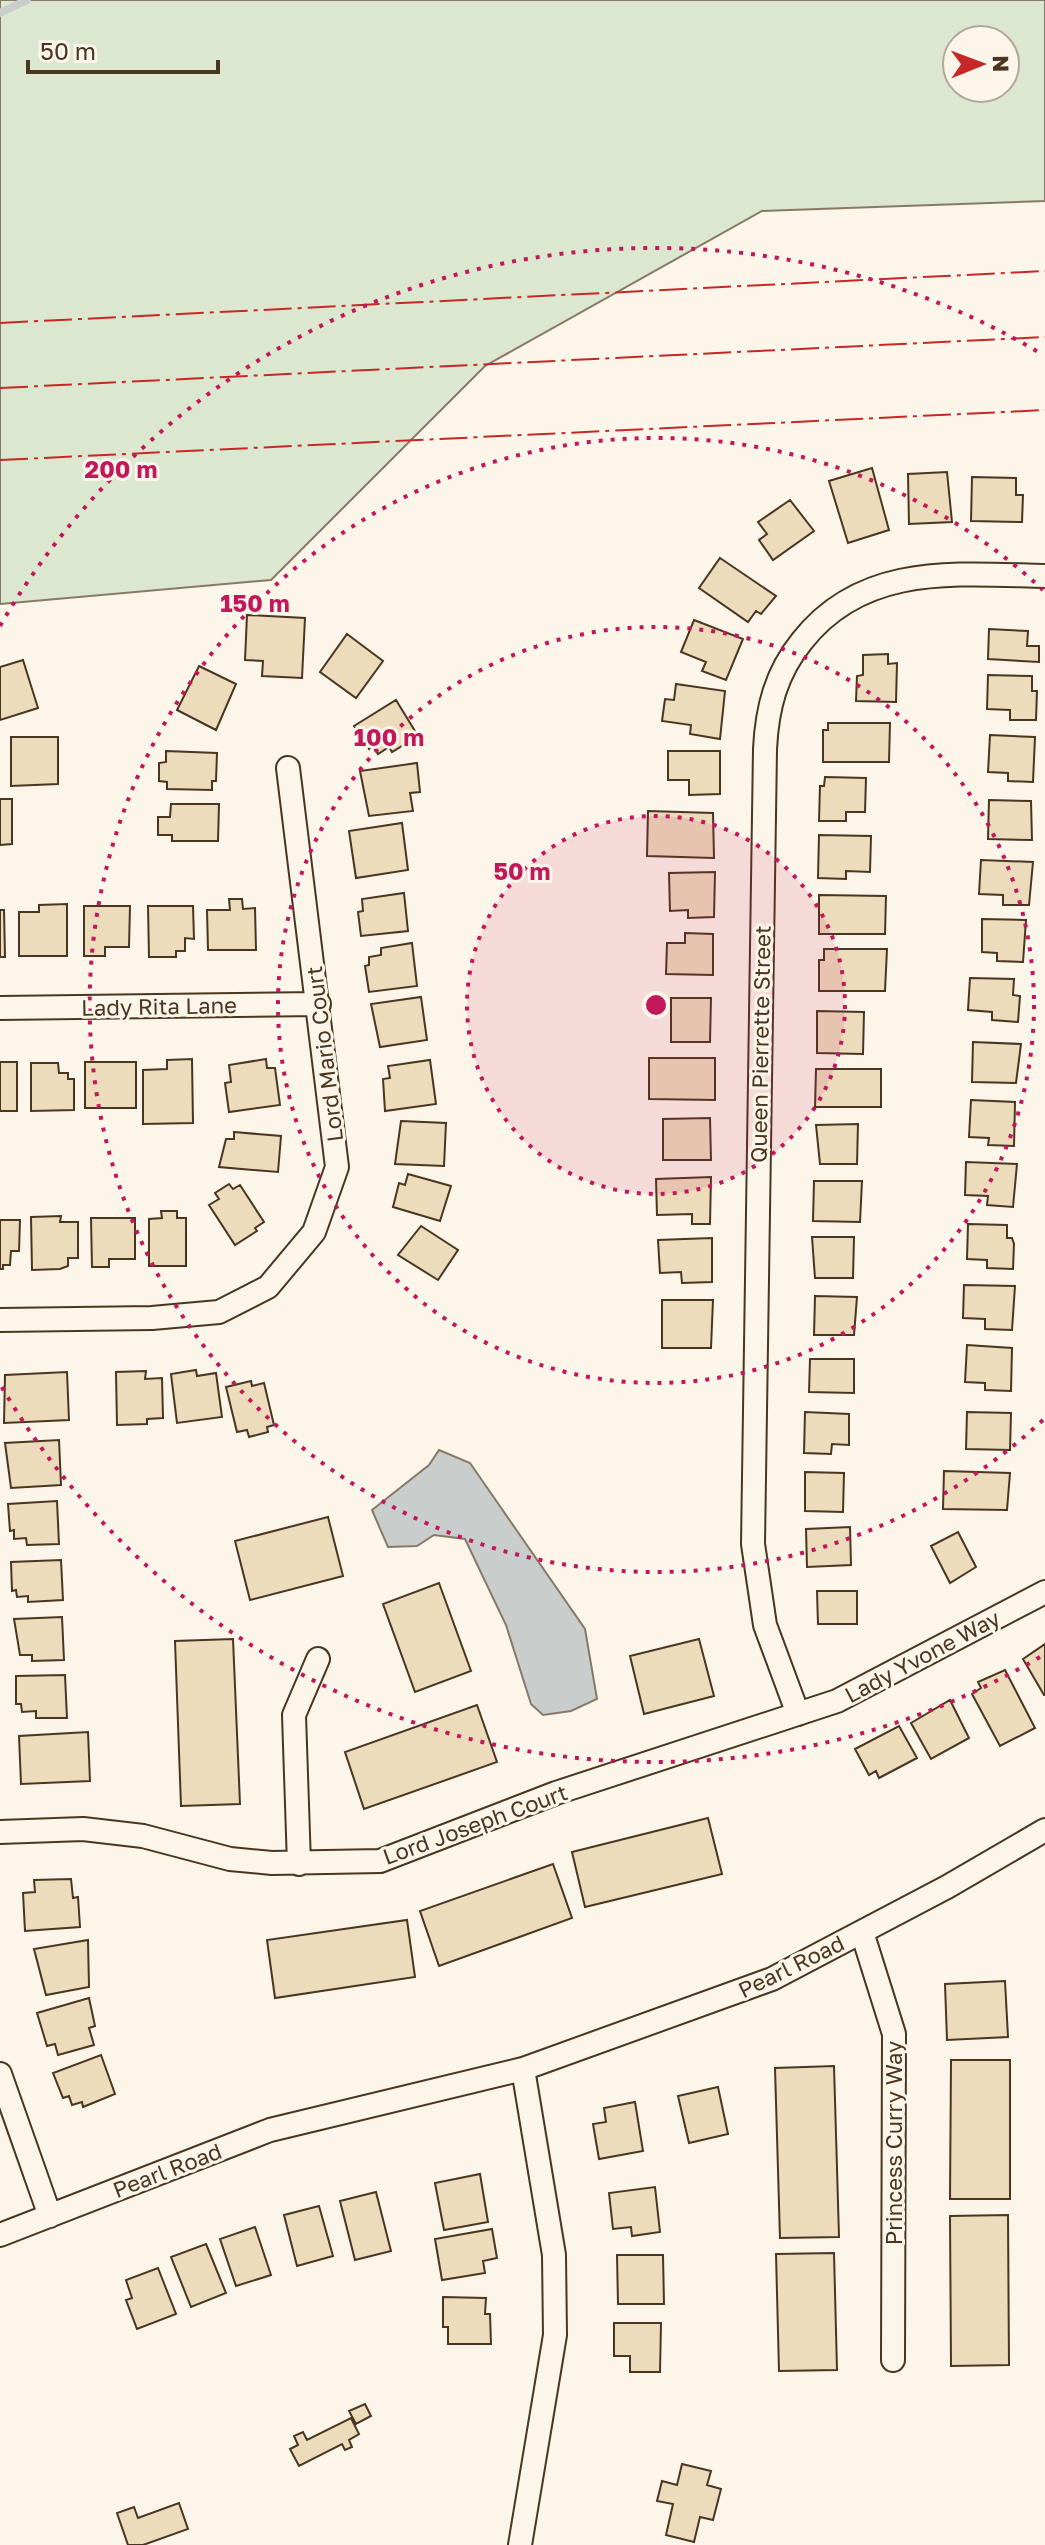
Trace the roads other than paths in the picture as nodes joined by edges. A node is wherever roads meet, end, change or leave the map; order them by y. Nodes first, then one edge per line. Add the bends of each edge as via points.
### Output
1 (1045, 576) edge
2 (288, 768) dead end
3 (319, 1004) junction
4 (0, 1008) edge
5 (0, 1320) edge
6 (1045, 1592) edge
7 (318, 1659) dead end
8 (798, 1714) junction
9 (1045, 1830) edge
10 (0, 1832) edge
11 (299, 1864) junction
12 (862, 1932) junction
13 (523, 2069) junction
14 (0, 2074) edge
15 (50, 2216) junction
16 (0, 2235) edge
17 (893, 2360) dead end
18 (520, 2545) edge

1 - 8 street, Queen Pierrette Street via 914,577 857,593 809,631 772,695 765,764 753,1544 765,1625
2 - 3 street, Lord Mario Court
3 - 4 street, Lady Rita Lane
3 - 5 street, Lord Mario Court via 337,1167 314,1232 268,1287 219,1312
6 - 8 street, Lady Yvone Way via 890,1676
7 - 11 street via 294,1715
8 - 11 street, Lord Joseph Court via 556,1793 380,1861
9 - 12 street, Pearl Road
10 - 11 street, Lord Joseph Court via 83,1829 143,1836 230,1859
12 - 13 street, Pearl Road via 772,1979
12 - 17 street, Princess Curry Way via 894,2034
13 - 15 street, Pearl Road via 270,2130
13 - 18 street via 554,2255 555,2335
14 - 15 street
15 - 16 street, Pearl Road

